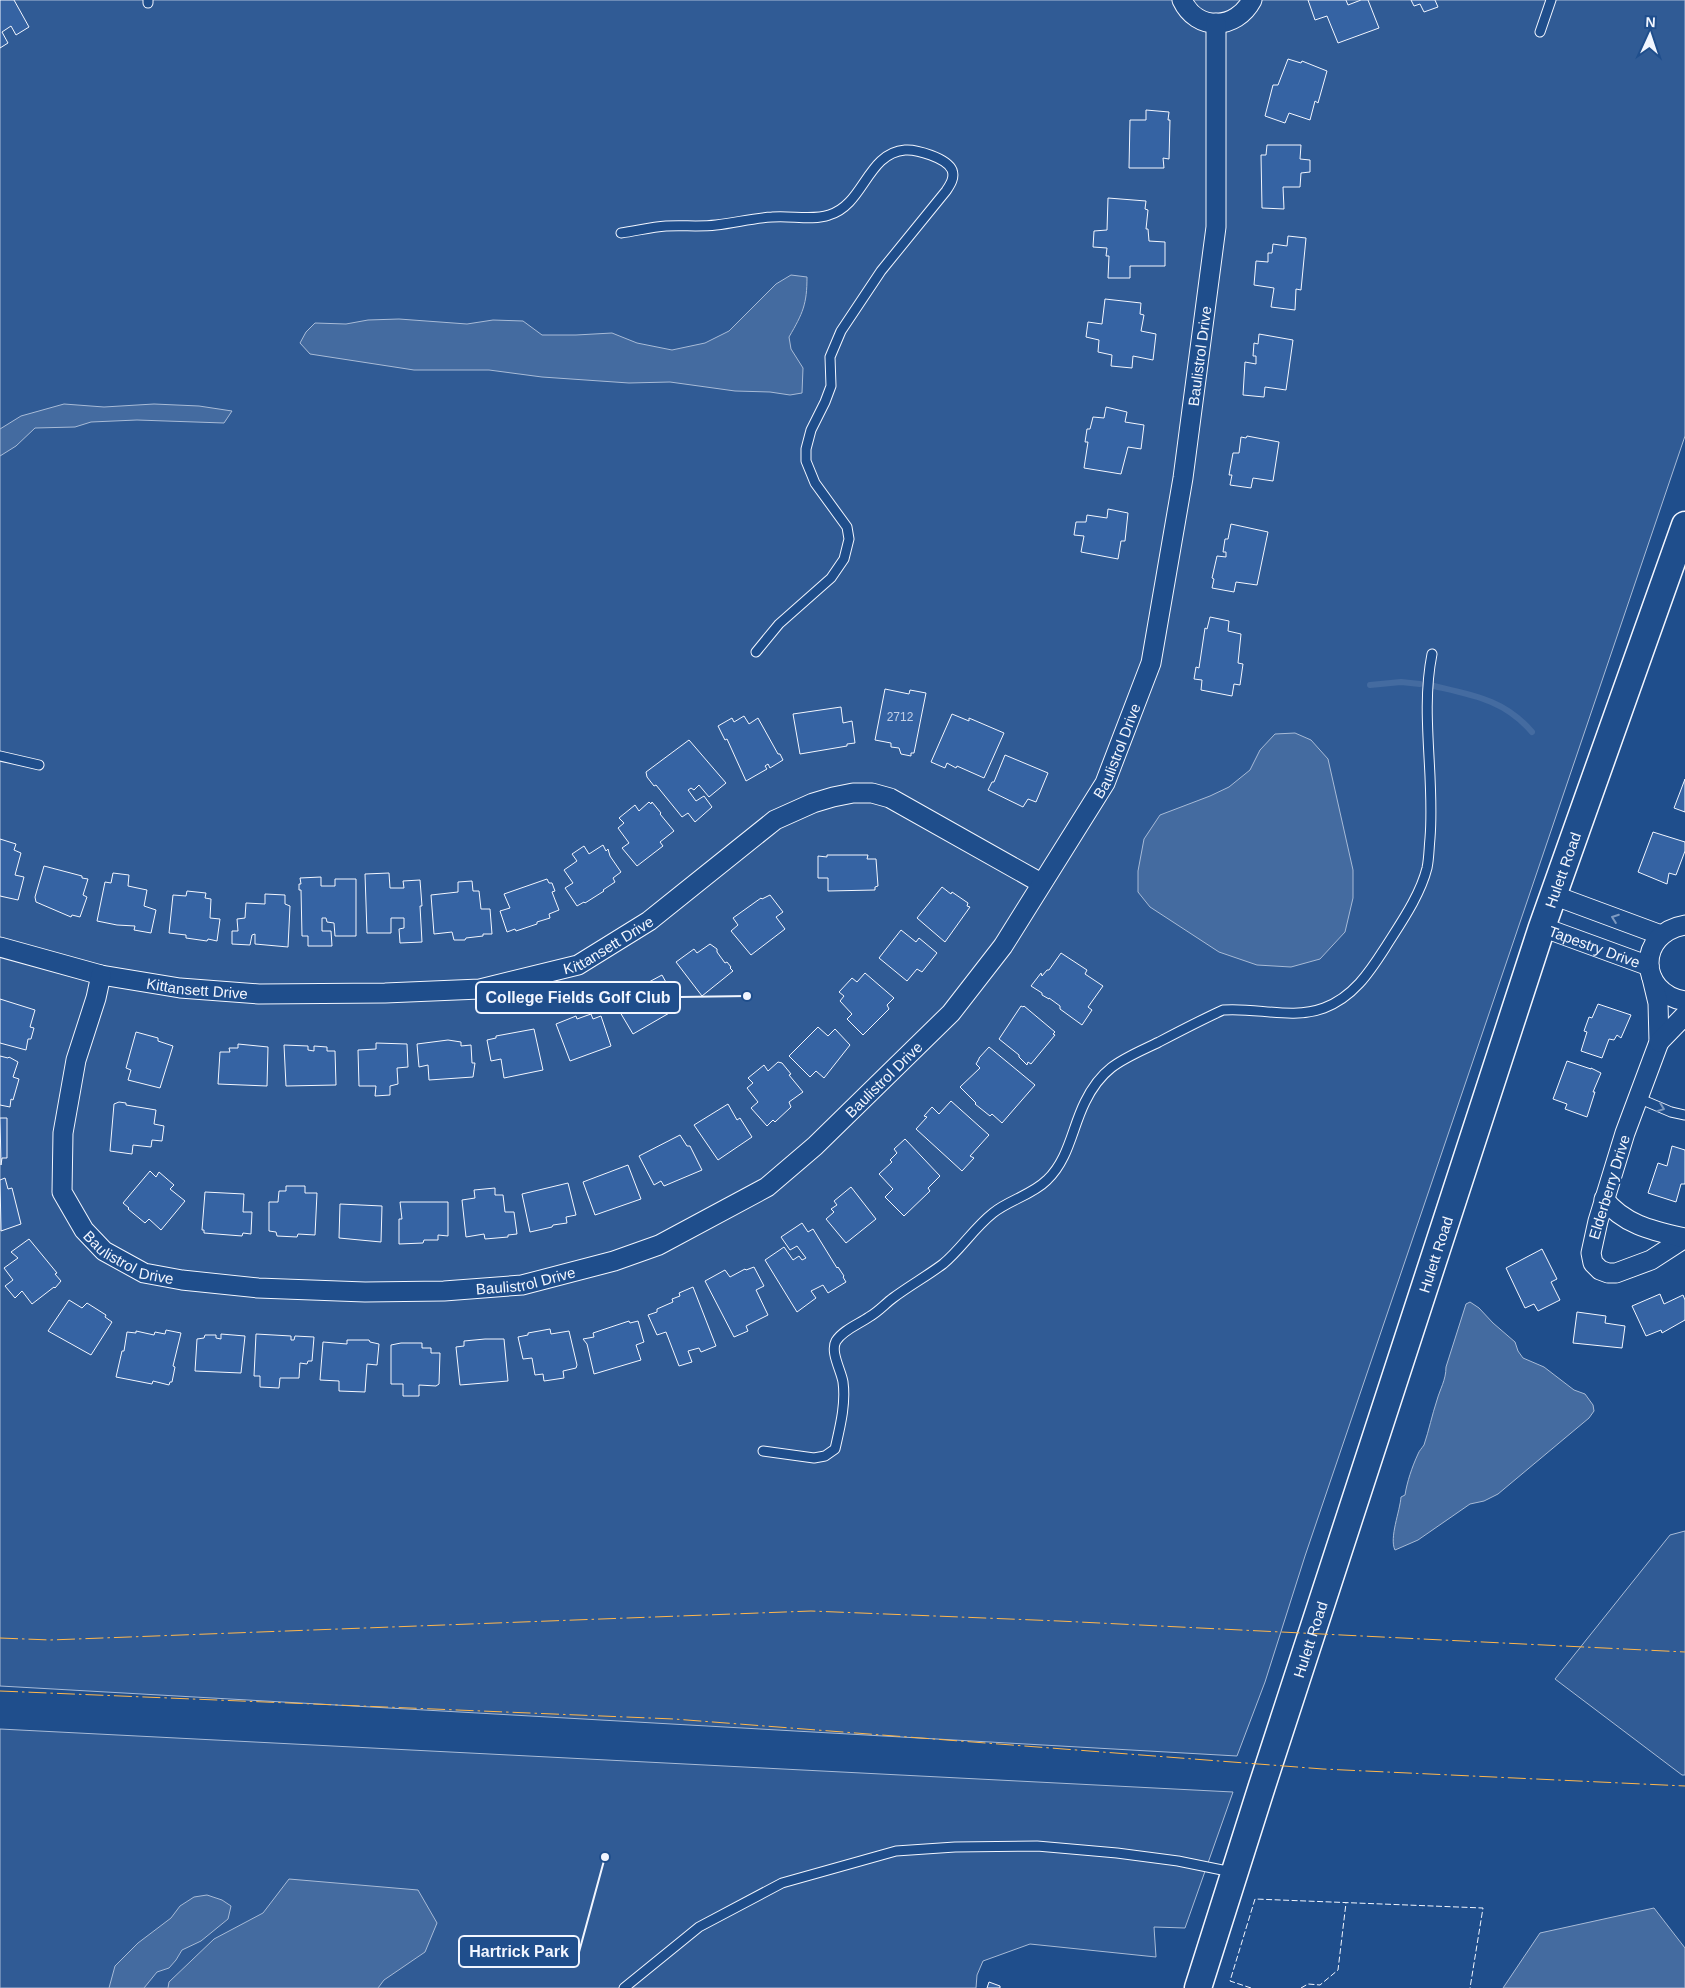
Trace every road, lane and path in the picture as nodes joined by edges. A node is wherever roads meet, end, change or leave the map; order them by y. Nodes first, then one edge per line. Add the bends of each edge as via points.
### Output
1 (1182, 0) edge
2 (1252, 0) edge
3 (1552, 0) edge
4 (1216, 23) junction
5 (1540, 32) dead end
6 (621, 234) dead end
7 (1685, 525) edge
8 (756, 652) dead end
9 (1432, 654) dead end
10 (0, 756) edge
11 (39, 765) dead end
12 (1041, 883) junction
13 (1553, 895) junction
14 (1685, 925) edge
15 (1542, 927) junction
16 (1661, 935) junction
17 (0, 946) edge
18 (1650, 972) junction
19 (101, 975) junction
20 (1685, 1001) edge
21 (1685, 1015) edge
22 (1659, 1042) junction
23 (1638, 1098) junction
24 (1685, 1115) edge
25 (1604, 1199) junction
26 (1685, 1238) edge
27 (762, 1451) dead end
28 (1235, 1873) junction
29 (624, 1988) edge
30 (1198, 1988) edge

1 - 4 street via 1195,17
2 - 4 street via 1236,19
3 - 5 lane
4 - 12 street, Baulistrol Drive via 1216,227 1183,478 1150,663 1105,783
6 - 8 lane via 664,226 716,225 770,217 829,216 848,204 882,161 903,150 935,157 952,169 952,179 946,191 881,271 840,331 830,357 831,386 811,430 806,461 815,483 847,527 849,539 844,559 831,578 779,624
7 - 13 street, Hulett Road
9 - 27 lane via 1427,679 1432,813 1427,868 1404,916 1358,987 1340,1000 1311,1011 1223,1010 1125,1057 1108,1069 1089,1094 1064,1155 1048,1179 994,1212 944,1263 843,1334 835,1343 843,1394 835,1449 814,1458
10 - 11 lane
12 - 19 street, Kittansett Drive via 890,798 872,793 853,793 813,803 775,820 649,920 578,965 480,989 259,994 180,988
12 - 19 street, Baulistrol Drive via 1003,946 951,1013 815,1146 767,1187 659,1245 614,1261 522,1285 444,1292 258,1288 144,1273 104,1252 84,1230 62,1192 63,1133 76,1060
13 - 15 street, Hulett Road
16 -> 13 street
14 - 16 street via 1671,928
15 - 18 street, Tapestry Drive
15 - 28 street, Hulett Road
16 - 18 street, Tapestry Drive via 1650,954
17 - 19 street, Kittansett Drive
18 - 20 street, Tapestry Drive via 1664,994
18 - 22 street, Elderberry Drive via 1658,1003
21 - 22 street, Elderberry Drive
22 - 23 street, Elderberry Drive
23 -> 24 lane
23 - 25 street, Elderberry Drive
25 - 26 street via 1625,1220
25 - 26 street, Elderberry Drive via 1591,1253 1593,1263 1600,1270 1616,1273 1651,1260
28 - 29 lane via 1178,1861 1037,1846 896,1852 782,1883 699,1927
28 - 30 street, Hulett Road

